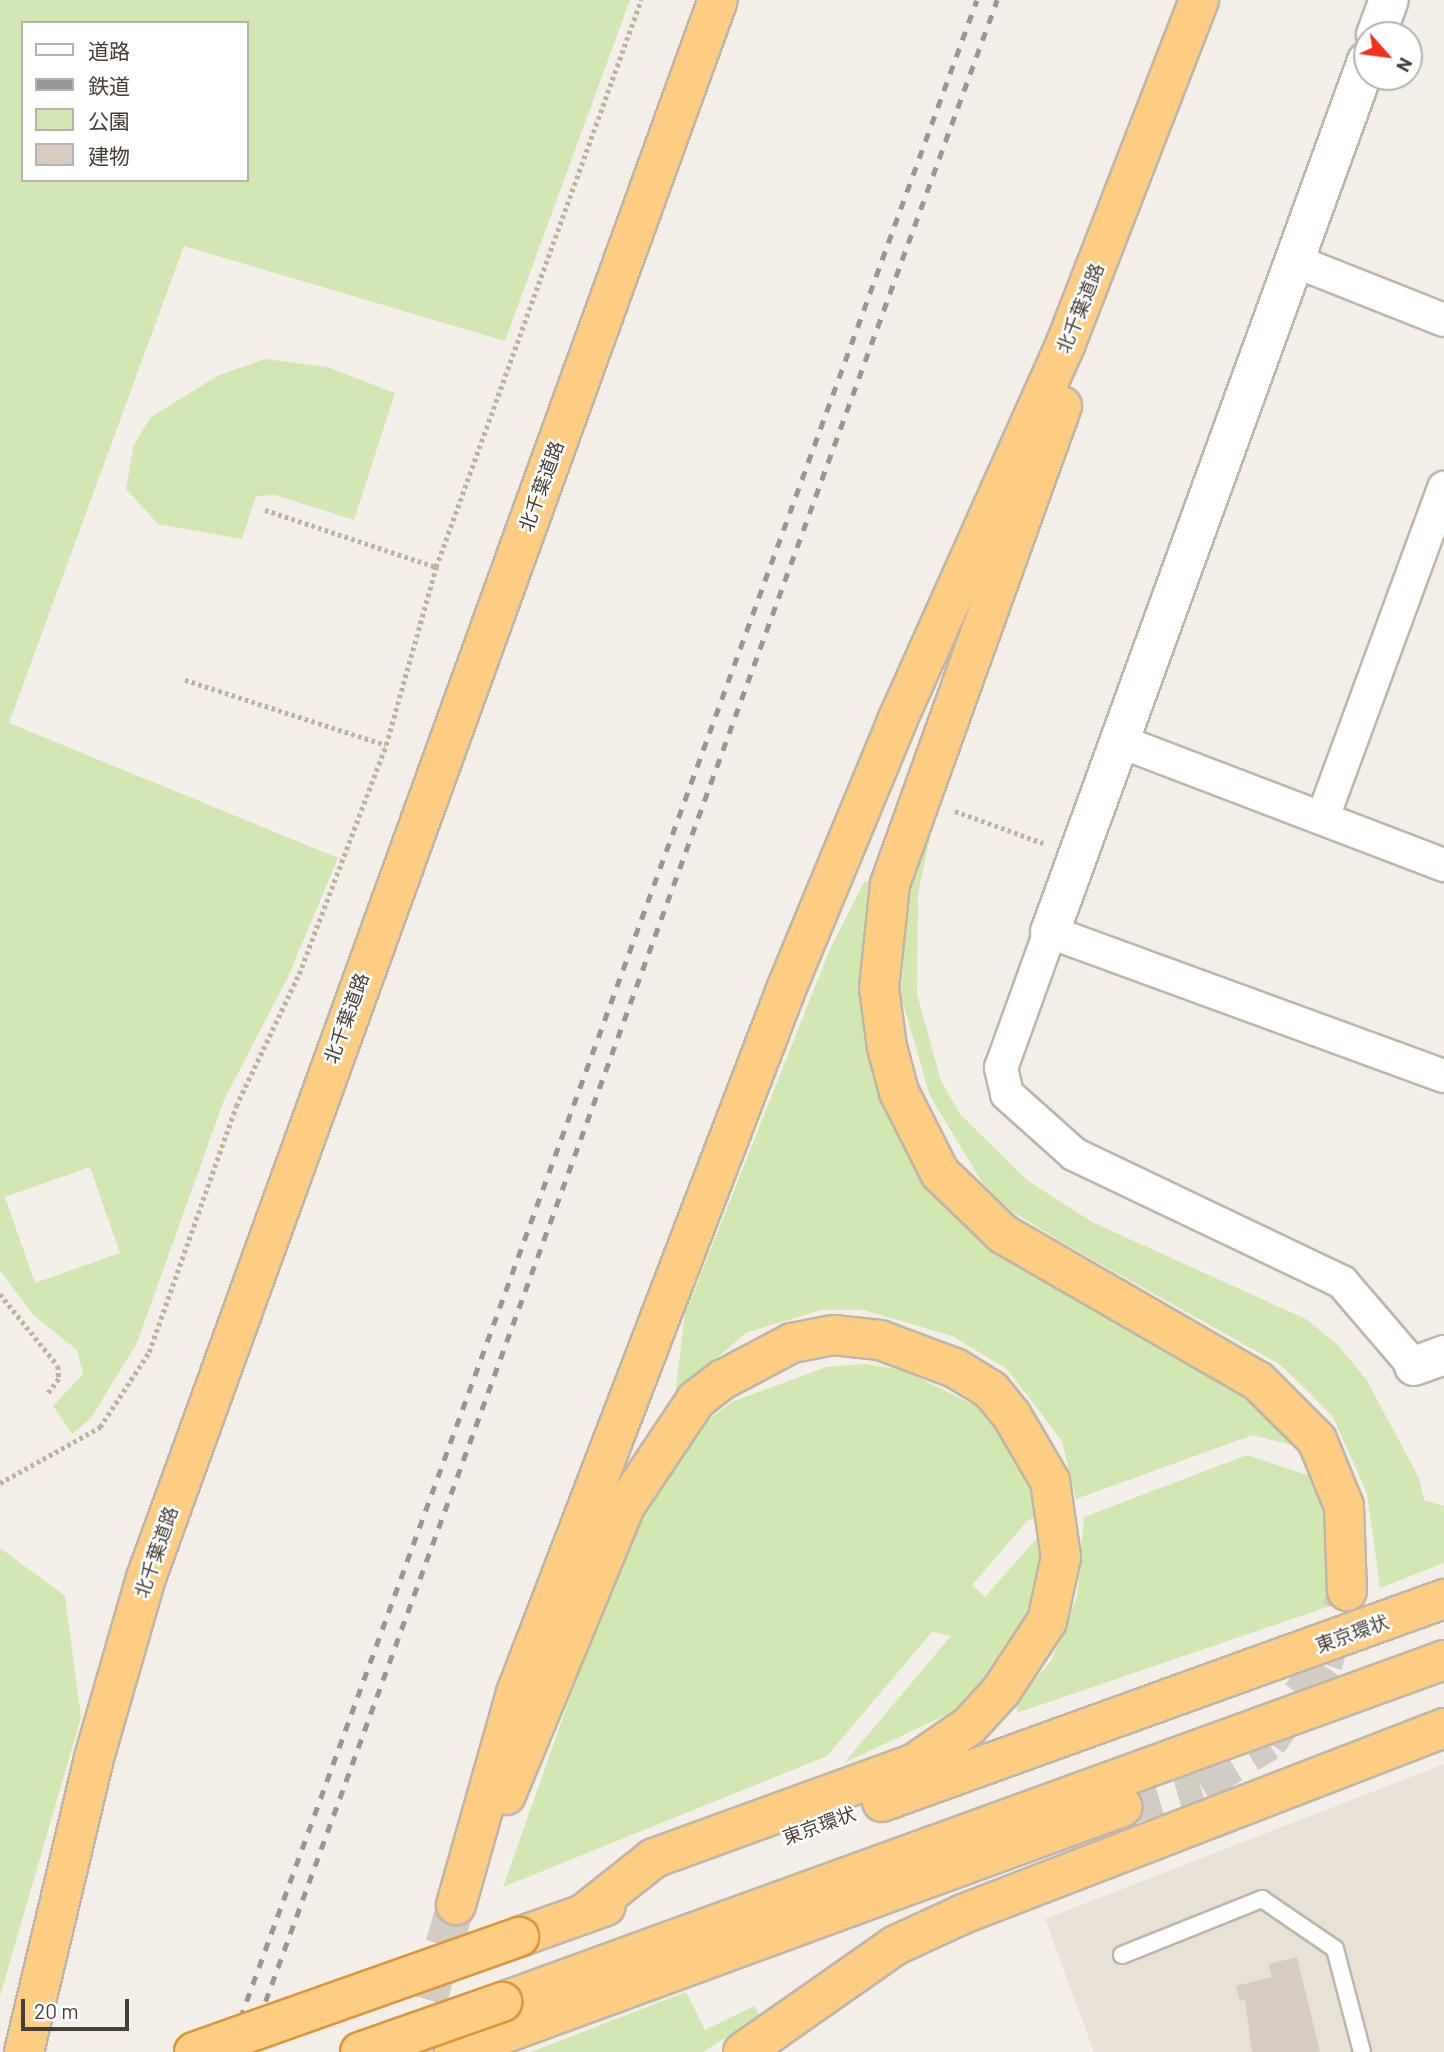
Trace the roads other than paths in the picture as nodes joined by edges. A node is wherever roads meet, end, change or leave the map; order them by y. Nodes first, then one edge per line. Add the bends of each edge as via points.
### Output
1 (718, 0) edge
2 (1199, 0) edge
3 (1389, 0) edge
4 (1381, 21) edge
5 (1356, 91) edge
6 (1129, 187) junction
7 (1295, 261) junction
8 (1444, 320) edge
9 (1444, 488) edge
10 (1119, 741) junction
11 (1323, 817) junction
12 (1444, 865) edge
13 (1050, 932) junction
14 (1444, 1076) edge
15 (1429, 1360) edge
16 (1347, 1591) tunnel mouth
17 (1444, 1600) edge
18 (1444, 1660) edge
19 (1444, 1728) edge
20 (1122, 1807) tunnel mouth
21 (583, 1914) junction
22 (1122, 1955) dead end
23 (24, 2052) edge
24 (194, 2052) edge
25 (360, 2052) edge
26 (454, 2052) edge
27 (743, 2052) edge
28 (1362, 2052) edge

1 - 23 highway, 北千葉道路 via 146,1578 94,1758
2 - 6 highway, 北千葉道路
3 - 4 street
5 - 7 street
6 - 16 highway via 1052,438 890,884 879,988 887,1047 899,1092 940,1173 1003,1234 1258,1381 1317,1440 1344,1506
6 - 21 highway, 北千葉道路 via 782,1000 516,1693 456,1905 541,1717 625,1506 696,1400 755,1359 832,1335 921,1353 991,1390 1036,1452 1056,1513 1057,1590 1028,1657 969,1726 915,1763 654,1858
7 - 8 street
7 - 10 street
9 - 11 street
10 - 11 street
10 - 13 street
11 - 12 street
13 - 14 street
13 - 15 street via 1001,1068 1007,1094 1096,1167 1342,1282
17 - 21 highway, 東京環状
18 - 25 highway, bridge
19 - 27 highway via 963,1914 896,1945
20 - 26 highway
21 - 24 highway, 東京環状, bridge
22 - 28 lane via 1262,1899 1335,1949

